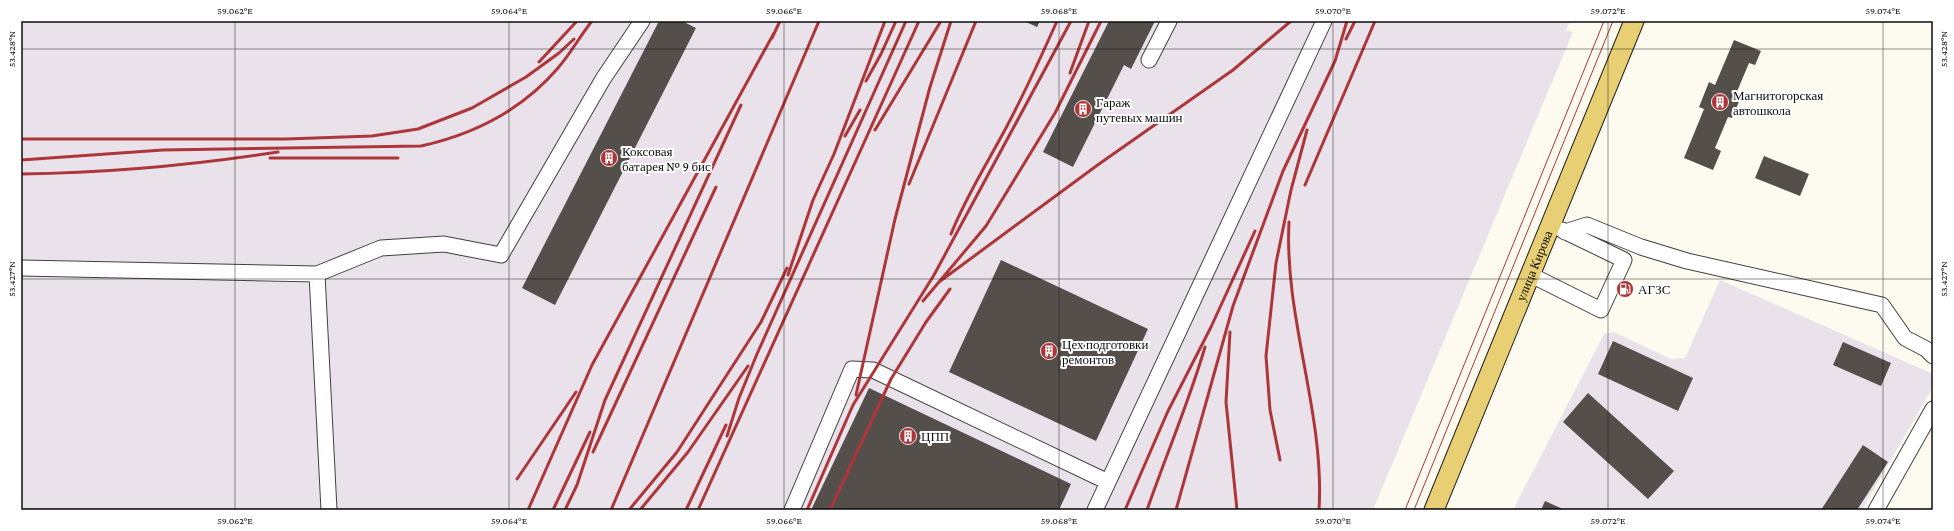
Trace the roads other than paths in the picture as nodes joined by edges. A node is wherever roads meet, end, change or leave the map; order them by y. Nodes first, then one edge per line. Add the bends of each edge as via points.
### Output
1 (642, 21) edge
2 (1169, 21) edge
3 (1324, 21) edge
4 (1634, 21) edge
5 (1149, 60) dead end
6 (1558, 229) junction
7 (21, 268) edge
8 (317, 274) junction
9 (1530, 275) junction
10 (1933, 356) edge
11 (1933, 409) edge
12 (1108, 482) junction
13 (329, 510) edge
14 (792, 510) edge
15 (1095, 510) edge
16 (1434, 510) edge
17 (1876, 510) edge

1 - 8 lane via 603,79 501,255 444,244 381,248
2 - 5 lane
3 - 12 lane
4 - 6 main road, улица Кирова
6 - 9 main road, улица Кирова
6 - 9 lane via 1624,260 1601,310
6 - 10 lane via 1587,225 1641,247 1687,261 1882,305 1905,338 1926,349
7 - 8 lane
8 - 13 lane
9 - 16 main road, улица Кирова
11 - 17 lane
12 - 14 lane via 873,370 852,369
12 - 15 lane

